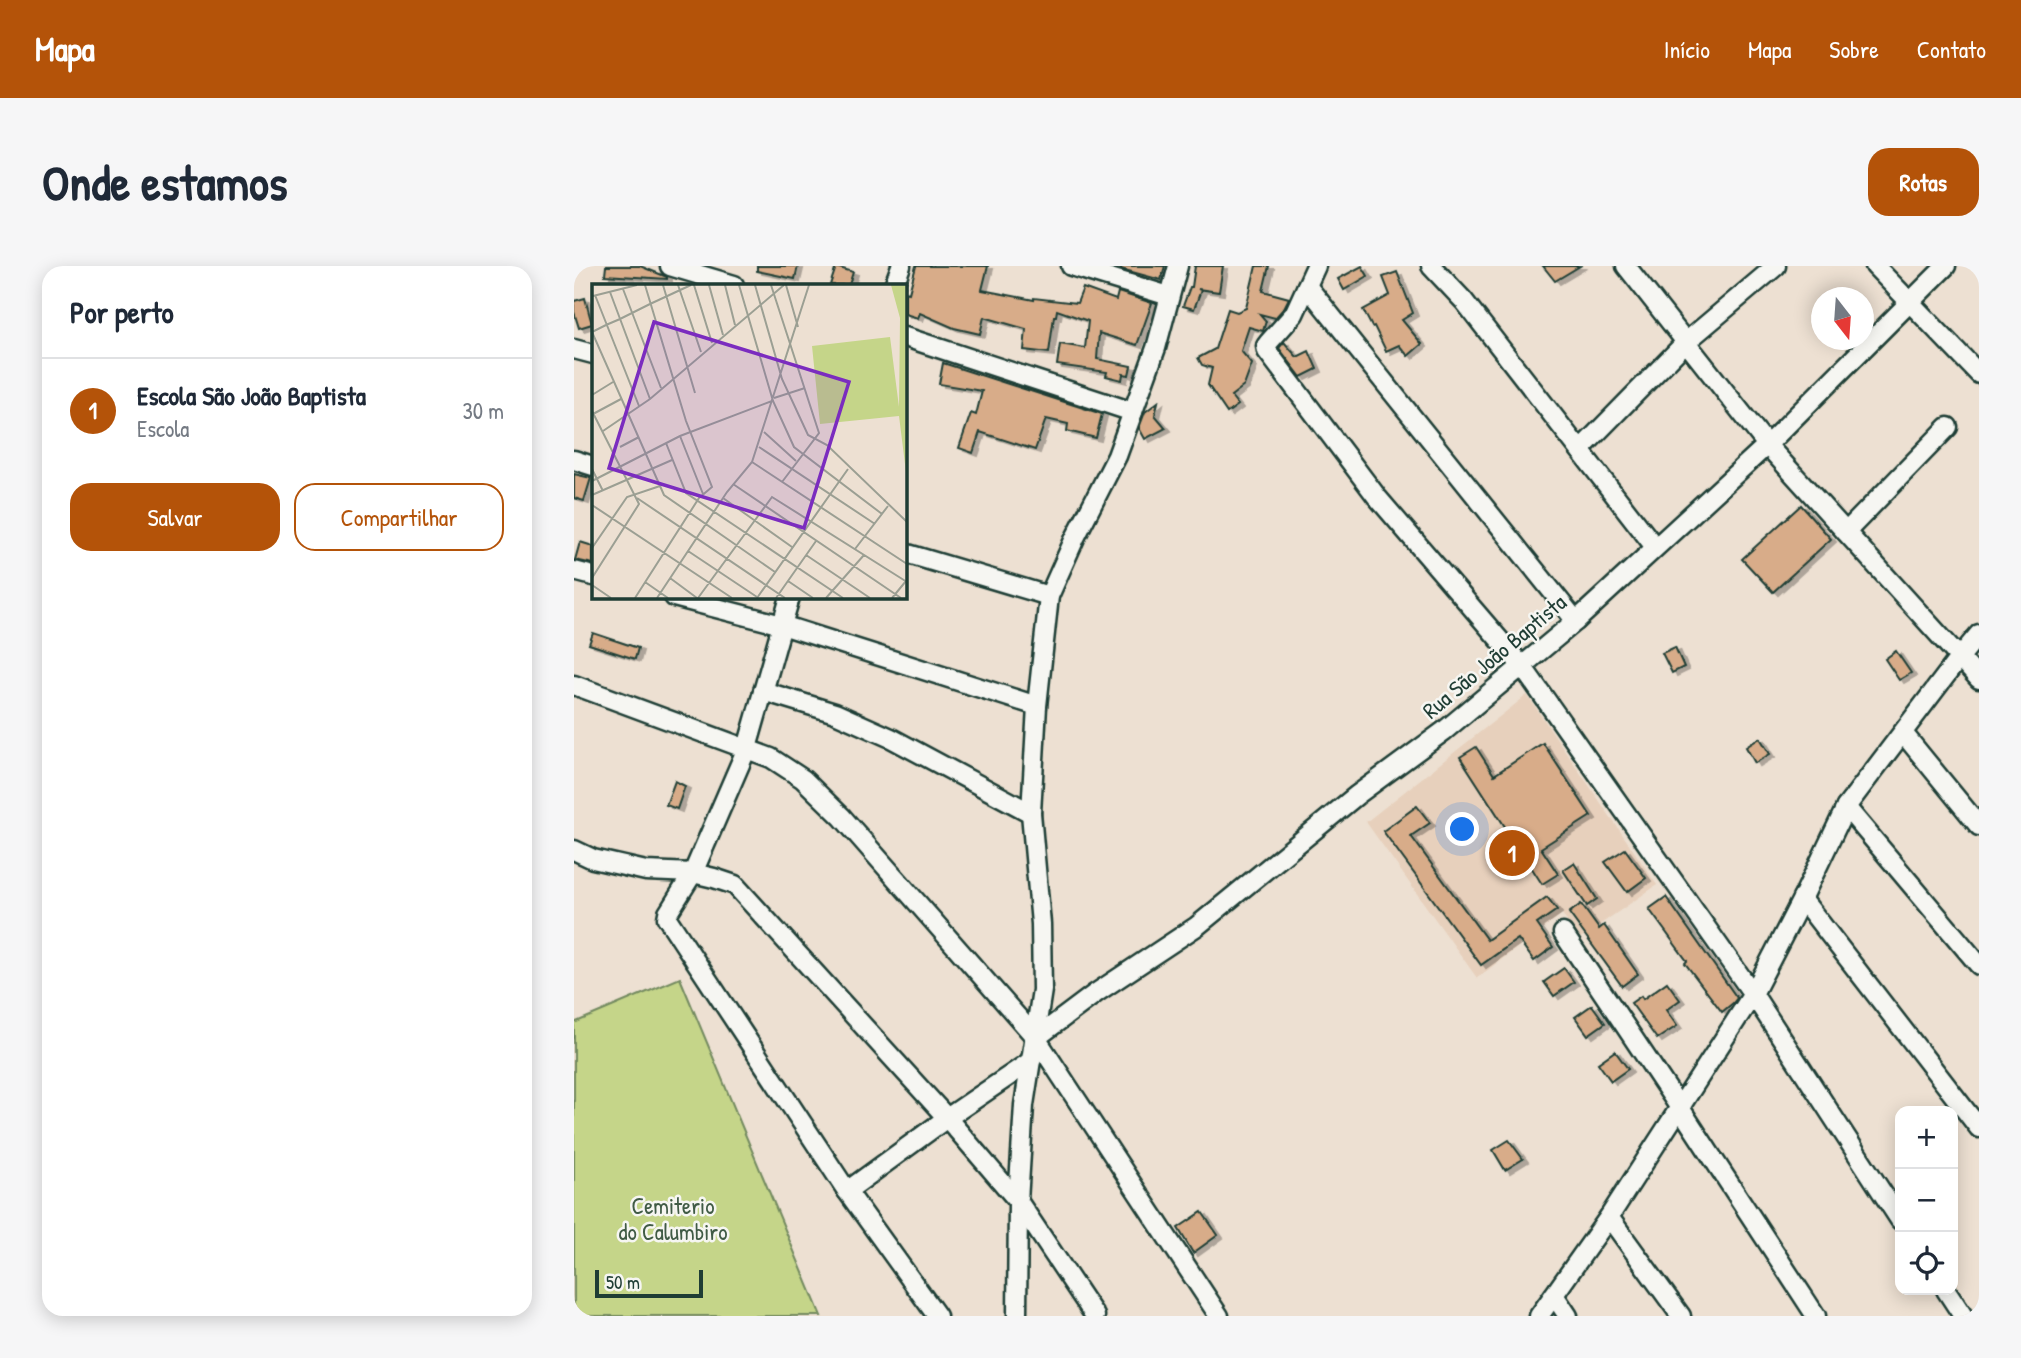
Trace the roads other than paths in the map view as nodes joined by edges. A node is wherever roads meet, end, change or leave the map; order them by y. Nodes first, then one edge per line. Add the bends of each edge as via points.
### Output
1 (670, 266) edge
2 (901, 266) edge
3 (1071, 266) edge
4 (1178, 266) edge
5 (1316, 266) edge
6 (1431, 266) edge
7 (1626, 266) edge
8 (1776, 266) edge
9 (1875, 266) edge
10 (1946, 266) edge
11 (731, 284) edge
12 (894, 284) edge
13 (1307, 286) junction
14 (1169, 296) junction
15 (1910, 302) junction
16 (906, 337) edge
17 (1686, 342) junction
18 (574, 349) edge
19 (592, 354) edge
20 (1979, 374) edge
21 (1133, 412) junction
22 (1948, 427) dead end
23 (1767, 445) junction
24 (1580, 450) junction
25 (574, 460) edge
26 (592, 466) edge
27 (1846, 532) junction
28 (1655, 547) junction
29 (906, 553) edge
30 (574, 571) edge
31 (592, 576) edge
32 (1049, 596) junction
33 (678, 598) edge
34 (789, 598) edge
35 (1576, 621) junction
36 (782, 625) junction
37 (1979, 634) edge
38 (1959, 658) junction
39 (1522, 666) junction
40 (1979, 679) edge
41 (574, 685) edge
42 (763, 691) junction
43 (1037, 706) junction
44 (1903, 733) junction
45 (747, 748) junction
46 (1846, 807) junction
47 (1031, 813) junction
48 (1979, 826) edge
49 (574, 850) edge
50 (693, 873) junction
51 (1802, 899) junction
52 (1563, 933) dead end
53 (1979, 965) edge
54 (1753, 994) junction
55 (1036, 1038) junction
56 (1031, 1060) junction
57 (1680, 1108) junction
58 (947, 1118) junction
59 (1979, 1128) edge
60 (847, 1191) junction
61 (1018, 1200) junction
62 (1895, 1212) edge
63 (1609, 1217) junction
64 (1554, 1295) junction
65 (1949, 1295) edge
66 (937, 1316) edge
67 (1017, 1316) edge
68 (1095, 1316) edge
69 (1219, 1316) edge
70 (1539, 1316) edge
71 (1568, 1316) edge
72 (1681, 1316) edge
73 (1816, 1316) edge
74 (1963, 1316) edge

1 - 11 street
2 - 12 street
3 - 14 street
4 - 14 street
5 - 13 street
6 - 24 street via 1464,301
7 - 17 street
8 - 17 street
9 - 15 street
10 - 15 street, Rua São João Baptista
13 - 35 street
13 - 39 street via 1294,314 1269,341 1267,351 1377,497
14 - 21 street
15 - 20 street
15 - 23 street, Rua São João Baptista
16 - 21 street
17 - 23 street
17 - 24 street
18 - 19 street
21 - 32 street via 1118,456
22 - 27 street
23 - 27 street
23 - 28 street, Rua São João Baptista
24 - 28 street
25 - 26 street
27 - 38 street
28 - 35 street, Rua São João Baptista
29 - 32 street
30 - 31 street
32 - 43 street
33 - 36 street
34 - 36 street
35 - 39 street, Rua São João Baptista
36 - 42 street
36 - 43 street
37 - 38 street
38 - 40 street
38 - 44 street
39 - 54 street
39 - 55 street, Rua São João Baptista via 1197,926
41 - 45 street
42 - 45 street
42 - 47 street via 835,713 891,738
43 - 47 street
44 - 46 street
44 - 48 street
45 - 50 street
45 - 55 street via 803,779 842,817
46 - 51 street
46 - 53 street
47 - 55 street via 1041,937 1042,990
49 - 50 street via 646,871
50 - 58 street via 735,886
50 - 60 street via 667,918
51 - 54 street
51 - 59 street
52 - 57 street
54 - 57 street
54 - 62 street
55 - 56 street
55 - 69 street
56 - 58 street
56 - 61 street
57 - 63 street
57 - 73 street
58 - 60 street
58 - 61 street
60 - 66 street
61 - 67 street
61 - 68 street
63 - 64 street
63 - 72 street
64 - 70 street
64 - 71 street
65 - 74 street

